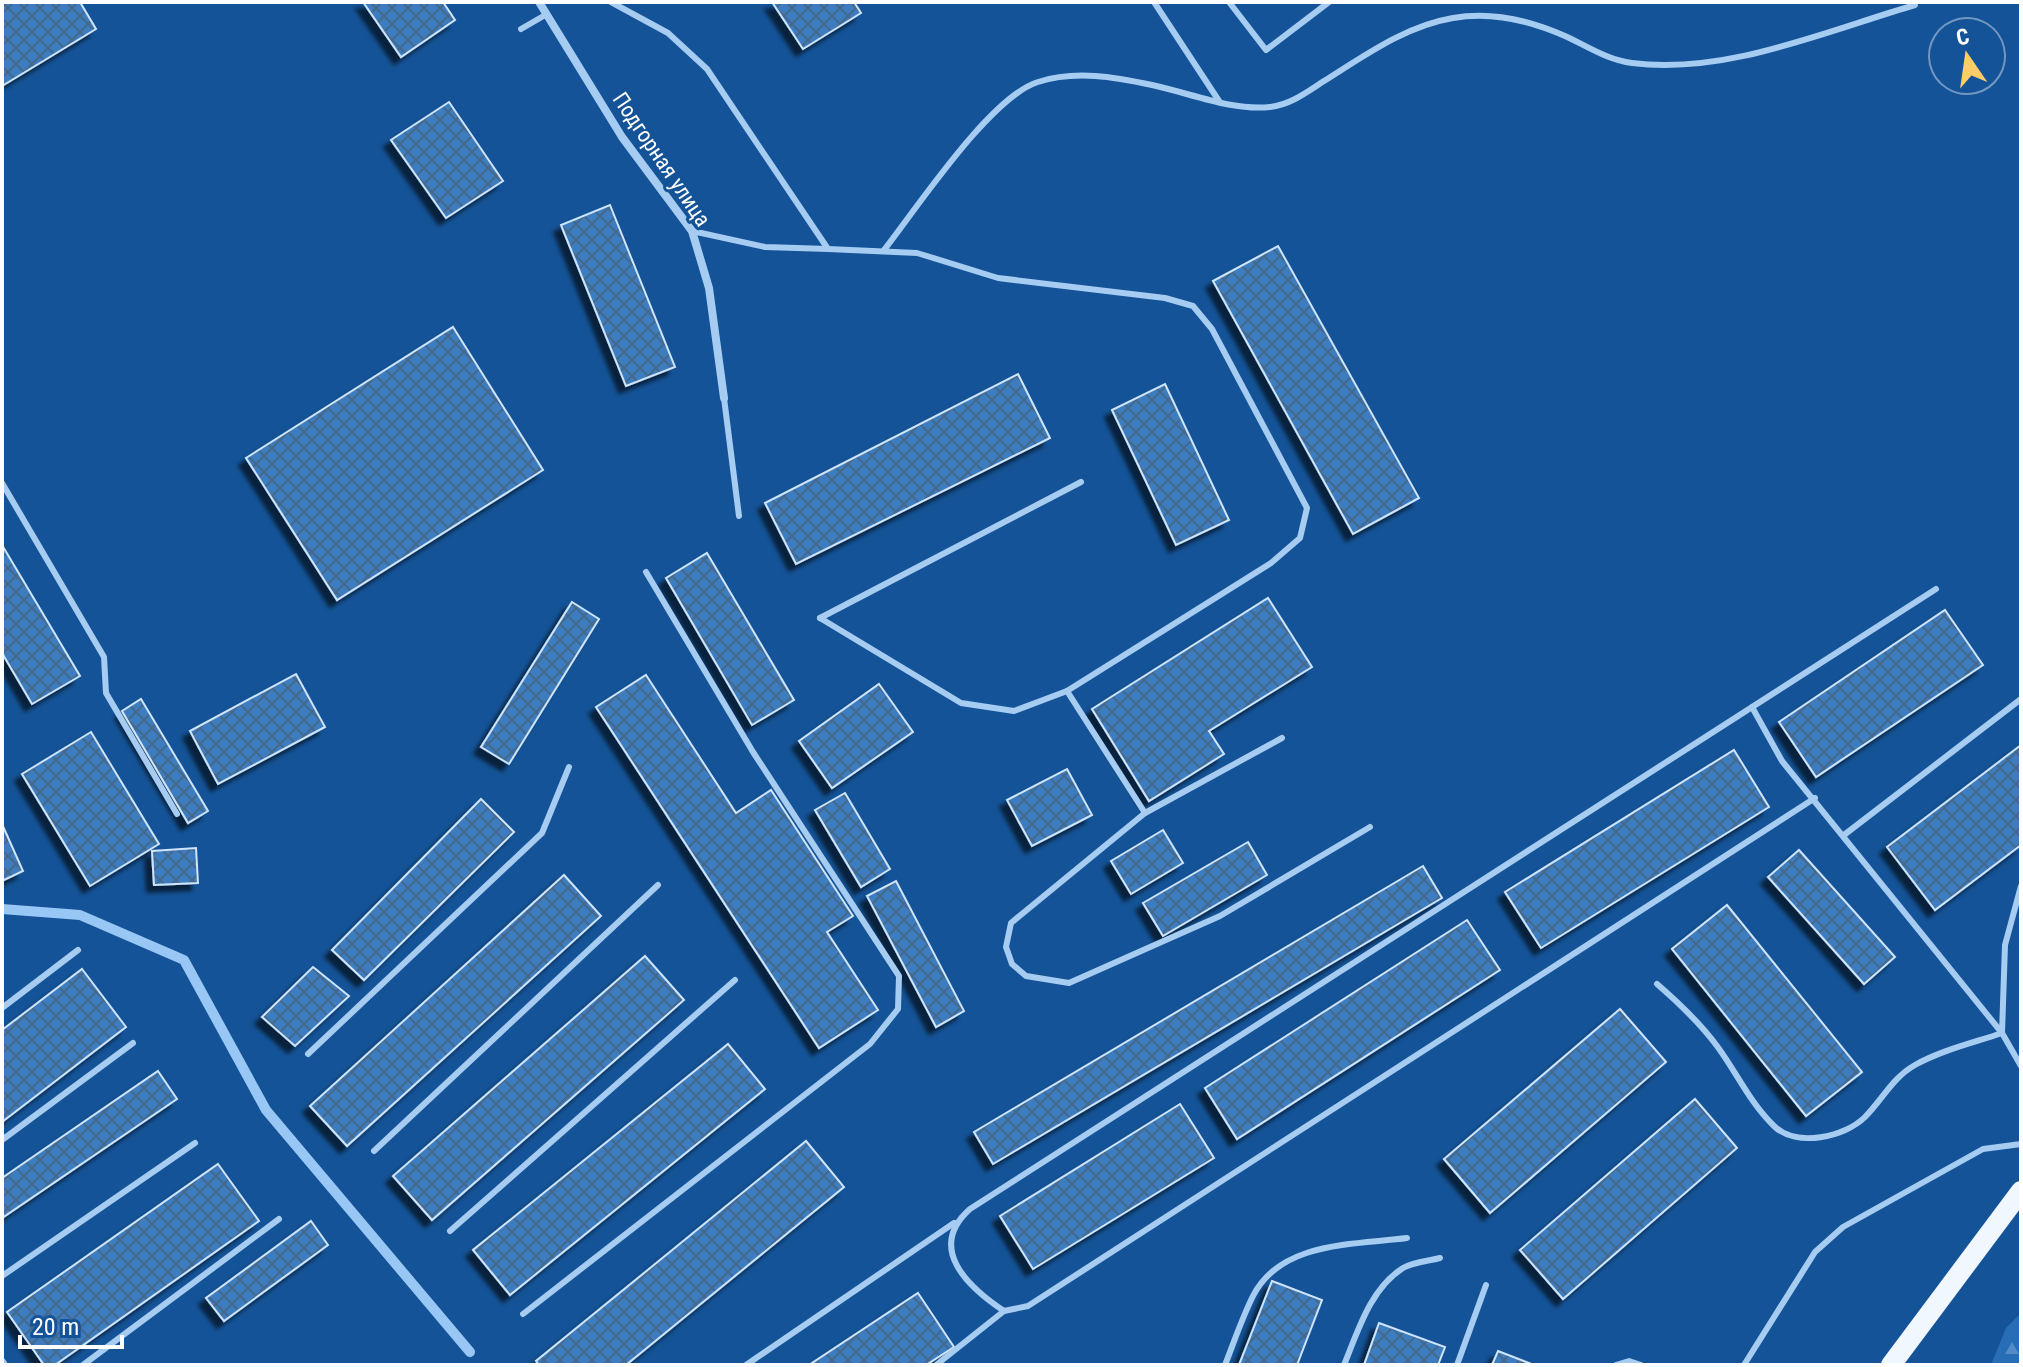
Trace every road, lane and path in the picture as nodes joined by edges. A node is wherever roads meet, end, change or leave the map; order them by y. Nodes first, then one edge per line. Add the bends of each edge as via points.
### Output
1 (539, 2) edge
2 (611, 2) edge
3 (1154, 2) edge
4 (1229, 2) edge
5 (1329, 2) edge
6 (1915, 5) dead end
7 (547, 14) junction
8 (521, 29) dead end
9 (1219, 101) junction
10 (692, 231) junction
11 (828, 249) junction
12 (884, 250) junction
13 (724, 398) joint
14 (1081, 482) dead end
15 (2, 483) edge
16 (739, 516) dead end
17 (646, 572) dead end
18 (1936, 589) dead end
19 (1067, 691) junction
20 (2021, 699) edge
21 (1752, 707) junction
22 (1282, 738) dead end
23 (569, 767) dead end
24 (1815, 798) junction
25 (1145, 813) junction
26 (177, 814) dead end
27 (1370, 827) dead end
28 (1844, 835) junction
29 (658, 885) dead end
30 (2021, 886) edge
31 (78, 950) dead end
32 (735, 980) dead end
33 (1657, 984) dead end
34 (2, 1008) edge
35 (2002, 1033) junction
36 (133, 1043) dead end
37 (308, 1054) dead end
38 (2021, 1066) edge
39 (2, 1140) edge
40 (195, 1143) dead end
41 (2021, 1144) edge
42 (374, 1151) dead end
43 (2021, 1191) edge
44 (279, 1219) dead end
45 (954, 1223) junction
46 (450, 1231) dead end
47 (1407, 1238) dead end
48 (1440, 1258) dead end
49 (2, 1276) edge
50 (1486, 1285) dead end
51 (1004, 1311) junction
52 (523, 1314) dead end
53 (83, 1365) edge
54 (746, 1365) edge
55 (936, 1365) edge
56 (1225, 1365) edge
57 (1344, 1365) edge
58 (1457, 1365) edge
59 (1616, 1365) edge
60 (1641, 1365) edge
61 (1744, 1365) edge
62 (1891, 1365) edge

1 - 7 street, Подгорная улица
2 - 11 lane via 668,33 707,69
3 - 9 lane
4 - 5 lane via 1266,50
6 - 9 lane via 1762,50 1675,63 1607,57 1522,20 1456,17 1403,33 1301,97 1274,107
7 - 8 lane
7 - 10 street, Подгорная улица via 622,137
9 - 12 lane via 1091,75 1035,82 984,123
10 - 11 lane via 765,247
10 - 13 street, Подгорная улица via 709,288
11 - 12 lane
12 - 19 lane via 917,253 998,278 1193,306 1212,329 1307,508 1300,538 1271,563
13 - 16 lane
14 - 19 lane via 820,618 961,703 1014,711
15 - 26 lane via 104,657 106,693
17 - 52 lane via 753,752 899,976 898,1009 870,1044
18 - 21 lane
19 - 25 lane
20 - 28 lane
21 - 24 lane via 1782,761
21 - 45 lane
22 - 25 lane
23 - 37 lane via 542,833
24 - 28 lane
24 - 51 lane via 1028,1306
25 - 27 lane via 1011,923 1006,947 1012,964 1026,976 1069,983 1220,916
28 - 35 lane
29 - 42 lane
30 - 35 lane via 2005,945
31 - 34 lane
32 - 46 lane
33 - 35 lane via 1718,1047 1749,1097 1777,1129 1806,1139 1837,1133 1863,1119 1893,1079 1916,1065
35 - 38 lane
36 - 39 lane
40 - 49 lane
41 - 61 lane via 1983,1149 1843,1227 1815,1252
43 - 62 main road
44 - 53 lane
45 - 51 lane via 954,1259 979,1294
45 - 54 lane
47 - 56 lane via 1312,1251 1273,1271 1254,1294
48 - 57 lane via 1405,1266 1385,1283 1364,1315
50 - 58 lane
51 - 55 lane
59 - 60 lane

